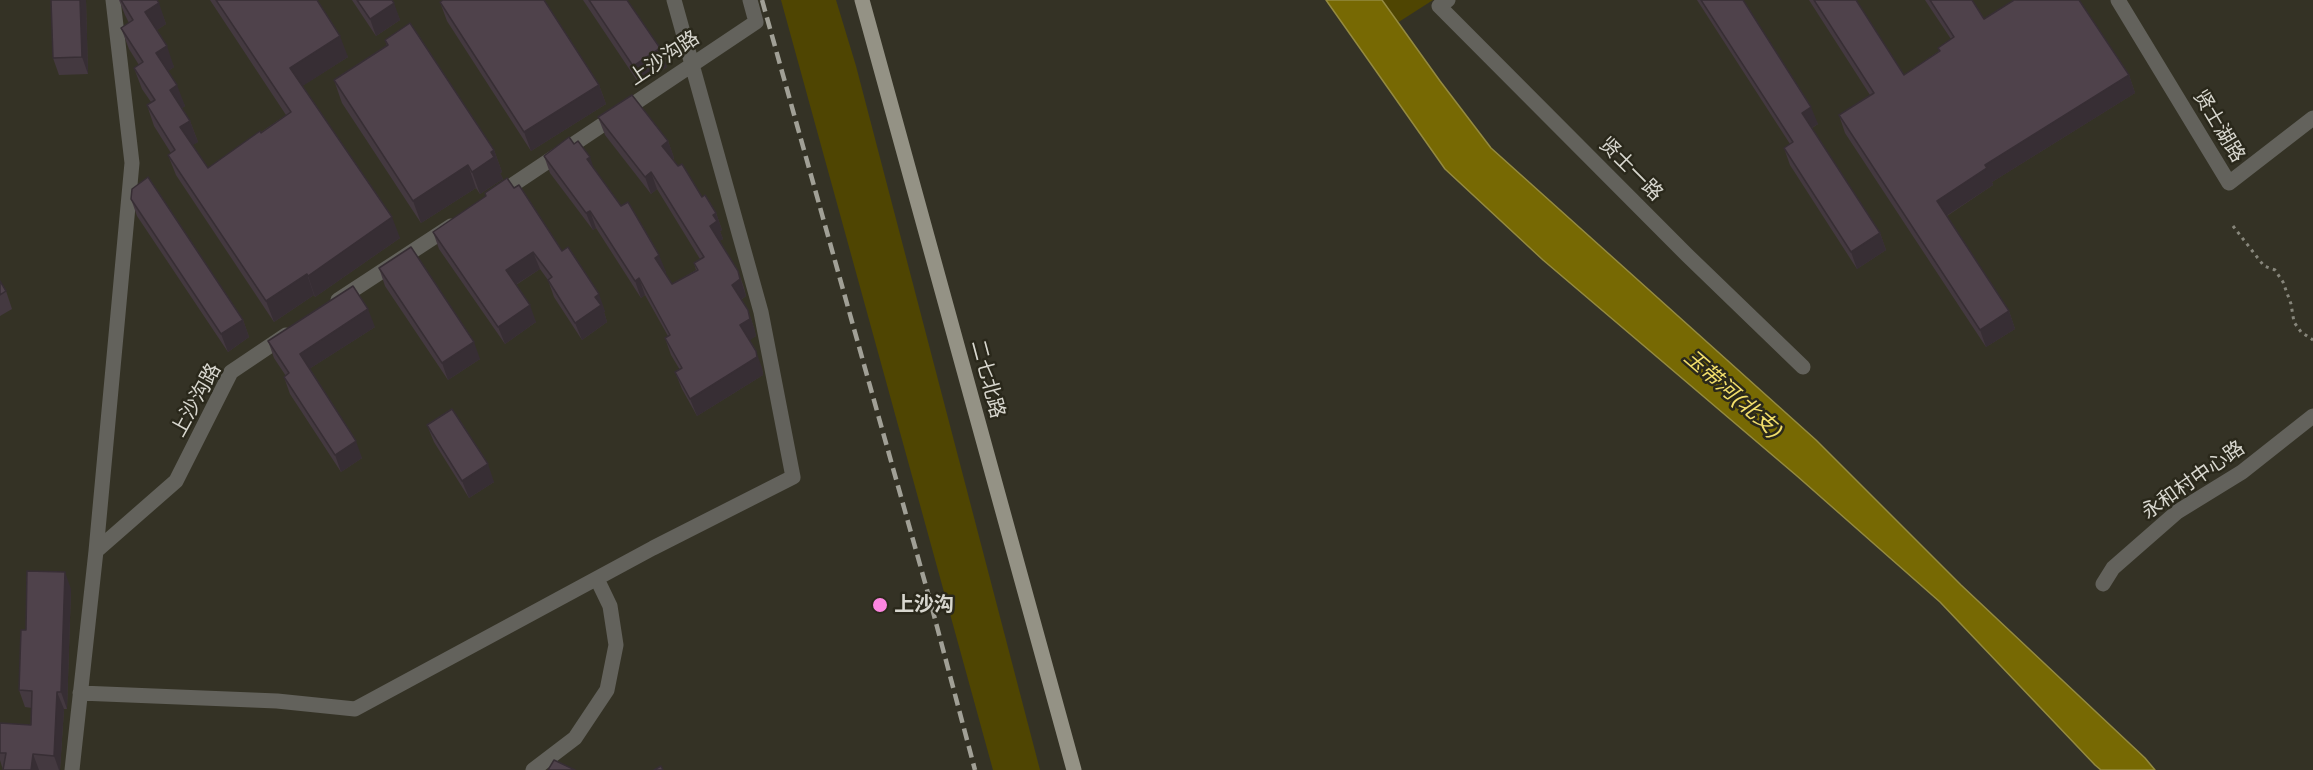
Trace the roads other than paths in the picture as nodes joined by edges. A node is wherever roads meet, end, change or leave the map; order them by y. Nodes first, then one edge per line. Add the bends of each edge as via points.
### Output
1 (113, 0) edge
2 (674, 0) edge
3 (750, 0) edge
4 (862, 0) edge
5 (1448, 0) edge
6 (2118, 0) edge
7 (692, 65) junction
8 (2313, 118) edge
9 (486, 202) edge
10 (466, 215) edge
11 (329, 307) edge
12 (299, 326) edge
13 (1803, 367) dead end
14 (2313, 416) edge
15 (96, 551) junction
16 (597, 579) junction
17 (2103, 584) dead end
18 (80, 693) junction
19 (72, 770) edge
20 (533, 770) edge
21 (1074, 770) edge

1 - 15 street via 132,163
2 - 7 street
3 - 7 street, 上沙沟路 via 756,22
4 - 21 main road, 二七北路
5 - 13 street, 贤士一路 via 1439,6
6 - 8 street, 贤士湖路 via 2229,183
7 - 9 street, 上沙沟路
7 - 16 street via 761,312 793,477
10 - 11 street
12 - 15 street, 上沙沟路 via 231,372 176,481
14 - 17 street, 永和村中心路 via 2242,472 2177,512 2113,568
15 - 18 street
16 - 18 street via 355,710 277,701
16 - 20 street via 610,606 616,645 607,690 575,738
18 - 19 street

